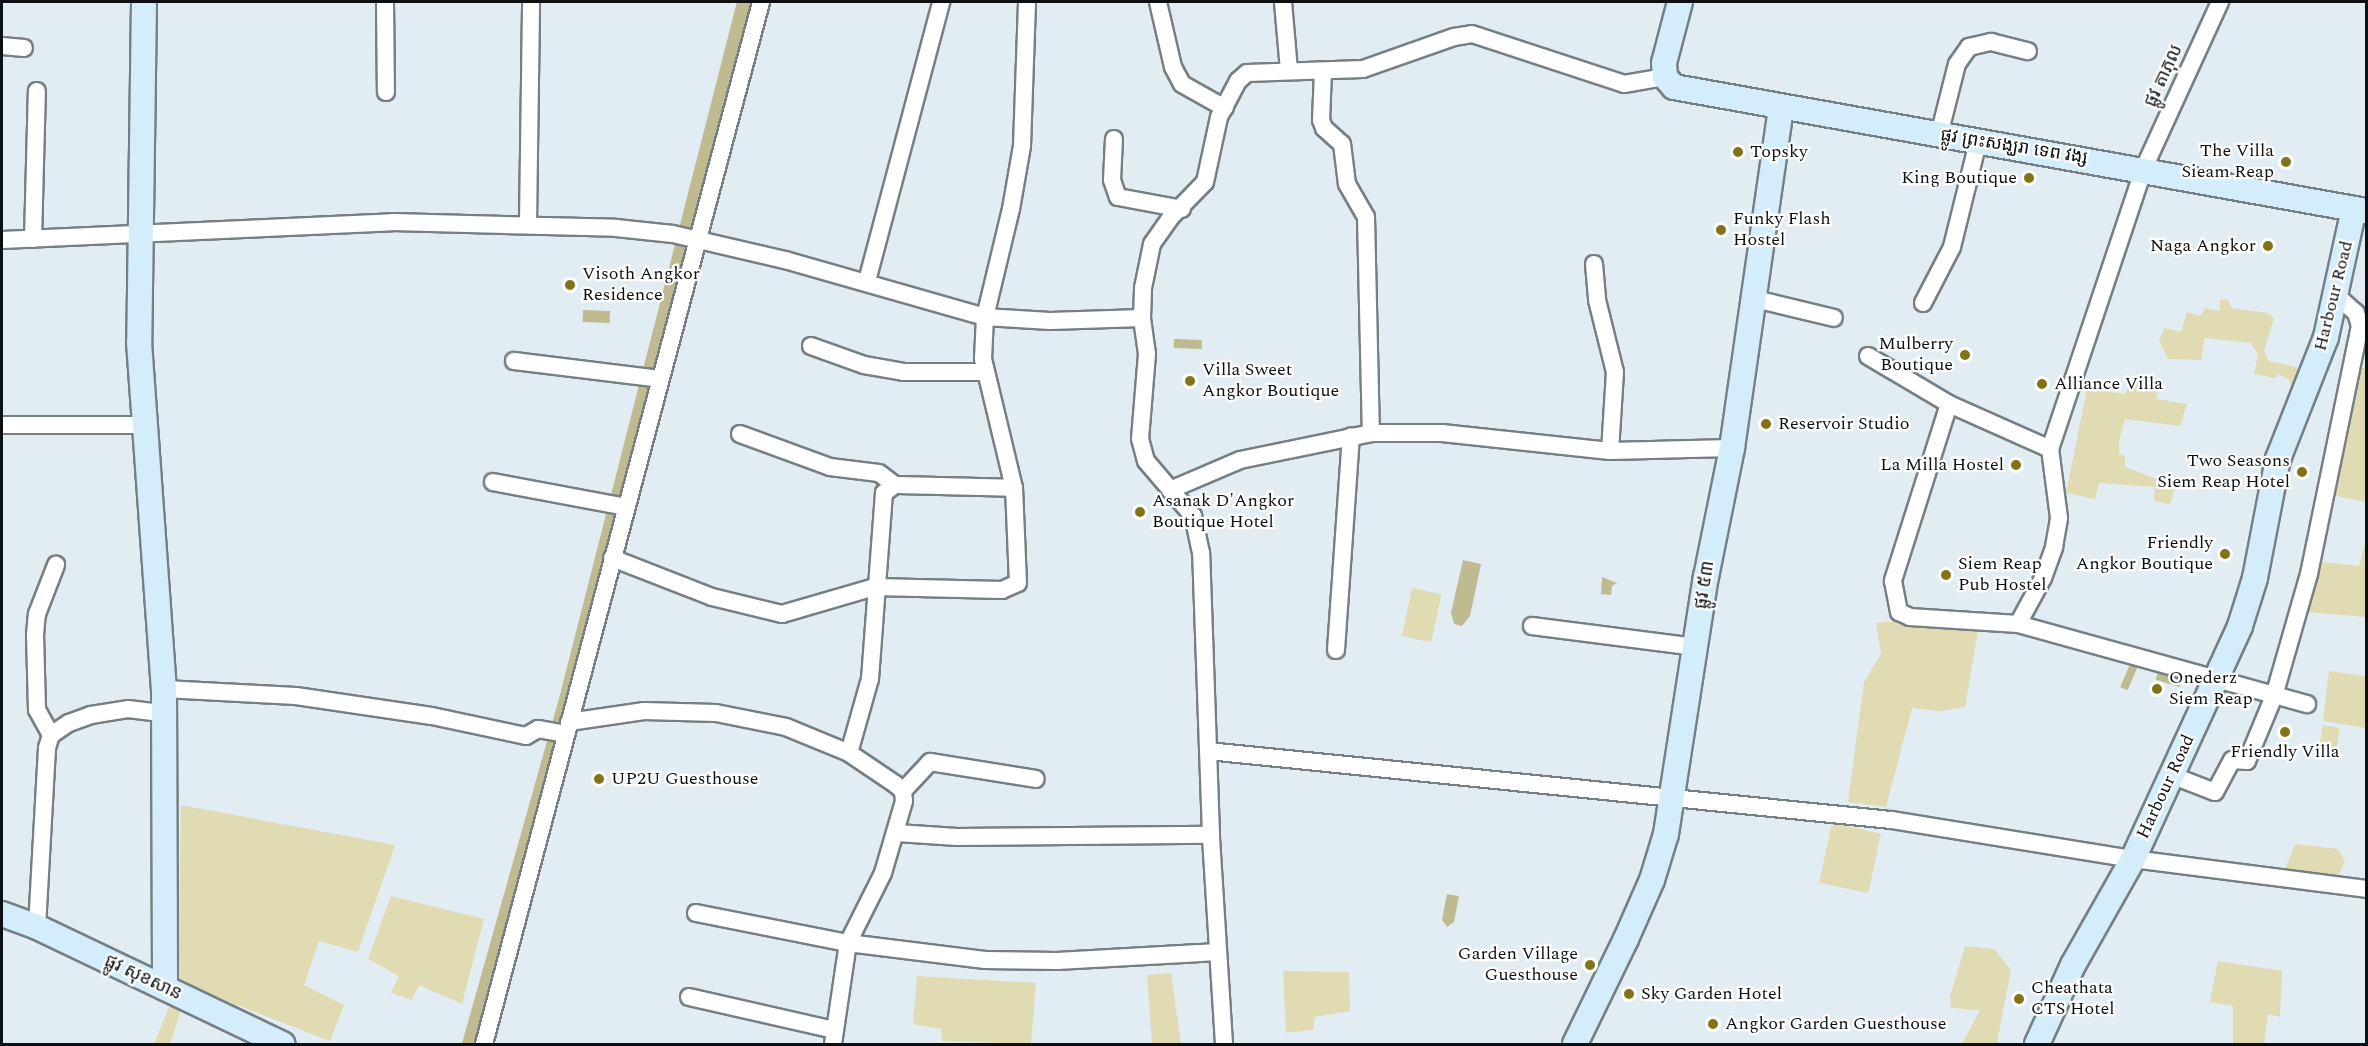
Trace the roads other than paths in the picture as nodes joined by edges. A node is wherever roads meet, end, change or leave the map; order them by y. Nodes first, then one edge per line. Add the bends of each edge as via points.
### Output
1 (144, 2) edge
2 (385, 2) edge
3 (531, 2) edge
4 (761, 2) edge
5 (942, 2) edge
6 (1027, 2) edge
7 (1158, 2) edge
8 (1283, 2) edge
9 (1680, 2) edge
10 (2220, 2) edge
11 (2, 46) edge
12 (24, 48) dead end
13 (2028, 51) dead end
14 (1289, 71) junction
15 (1323, 71) junction
16 (1665, 77) junction
17 (38, 91) dead end
18 (386, 92) dead end
19 (1224, 108) junction
20 (1781, 109) junction
21 (1939, 135) junction
22 (1114, 140) dead end
23 (1978, 142) junction
24 (2144, 168) junction
25 (1182, 209) junction
26 (2360, 210) edge
27 (528, 223) junction
28 (138, 234) junction
29 (686, 236) junction
30 (33, 239) junction
31 (2, 240) edge
32 (1594, 264) dead end
33 (867, 281) junction
34 (2336, 295) junction
35 (1751, 298) junction
36 (1923, 303) dead end
37 (985, 317) junction
38 (1142, 318) junction
39 (1834, 318) dead end
40 (811, 346) dead end
41 (1868, 356) dead end
42 (514, 361) dead end
43 (985, 372) junction
44 (650, 377) junction
45 (1949, 404) junction
46 (2, 425) edge
47 (143, 425) junction
48 (1371, 433) junction
49 (740, 434) dead end
50 (1351, 437) junction
51 (1732, 448) junction
52 (2050, 449) junction
53 (1610, 451) junction
54 (493, 482) dead end
55 (895, 485) junction
56 (1014, 488) junction
57 (1170, 490) junction
58 (615, 504) junction
59 (612, 558) junction
60 (56, 565) dead end
61 (875, 587) junction
62 (2018, 624) junction
63 (1532, 626) dead end
64 (1696, 647) junction
65 (1336, 650) dead end
66 (2216, 680) junction
67 (164, 689) junction
68 (2274, 696) junction
69 (2307, 704) dead end
70 (163, 713) junction
71 (559, 730) junction
72 (51, 735) junction
73 (1208, 751) junction
74 (849, 753) junction
75 (2171, 775) junction
76 (1036, 779) dead end
77 (903, 791) junction
78 (1674, 796) junction
79 (897, 833) junction
80 (1210, 835) junction
81 (2133, 860) junction
82 (2367, 889) edge
83 (696, 913) dead end
84 (2, 914) edge
85 (37, 927) junction
86 (848, 943) junction
87 (1218, 952) junction
88 (165, 988) junction
89 (689, 997) dead end
90 (834, 1037) edge
91 (282, 1044) edge
92 (484, 1044) edge
93 (1224, 1044) edge
94 (1575, 1044) edge
95 (2037, 1044) edge

1 - 28 street
2 - 18 street
3 - 27 street
4 - 29 street
5 - 33 street
6 - 37 street via 1022,147
7 - 19 street via 1173,68 1182,84
8 - 14 street
9 - 16 street via 1664,63
10 - 24 street, ផ្លូវ តាភុល
11 - 12 street
13 - 21 street via 1991,42 1969,47 1958,64
14 - 15 street
14 - 19 street via 1255,72 1240,78
15 - 16 street via 1374,67 1454,36 1472,34 1624,84
15 - 48 street via 1321,120 1324,128 1342,144 1347,184 1366,217
16 - 20 street, ផ្លូវ ព្រះសង្ឃរា ទេព វង្ស via 1674,87
17 - 30 street
19 - 25 street via 1205,182
20 - 21 street, ផ្លូវ ព្រះសង្ឃរា ទេព វង្ស
20 - 35 street, ផ្លូវ ៥៣
21 - 23 street, ផ្លូវ ព្រះសង្ឃរា ទេព វង្ស
22 - 25 street via 1112,180 1118,197
23 - 24 street, ផ្លូវ ព្រះសង្ឃរា ទេព វង្ស
23 - 36 street via 1952,247
24 - 26 street, ផ្លូវ ព្រះសង្ឃរា ទេព វង្ស
24 - 52 street, ផ្លូវ តាភុល
25 - 38 street via 1170,218 1147,256
26 - 34 street, Harbour Road
27 - 28 street via 349,223
27 - 29 street
28 - 30 street
28 - 47 street
29 - 33 street
29 - 44 street
30 - 31 street
32 - 53 street via 1597,300 1616,372
33 - 37 street
34 - 66 street, Harbour Road via 2324,346 2278,459 2248,605
34 - 68 street via 2356,313 2360,326 2309,574
35 - 39 street
35 - 51 street, ផ្លូវ ៥៣
37 - 38 street via 1050,321
37 - 43 street
38 - 57 street via 1147,354 1141,450
40 - 43 street via 864,365 903,372
41 - 45 street
42 - 44 street
43 - 56 street
44 - 58 street
45 - 52 street
45 - 62 street via 1893,580 1895,607 1910,617
46 - 47 street
47 - 67 street
48 - 50 street
48 - 53 street via 1442,433
49 - 55 street via 830,467 879,473
50 - 57 street via 1240,460
50 - 65 street
51 - 53 street
51 - 64 street, ផ្លូវ ៥៣
52 - 62 street via 2059,518 2054,547 2043,578
54 - 58 street
55 - 56 street
55 - 61 street via 884,493 882,502
56 - 61 street via 1019,578 1014,587
57 - 73 street via 1193,516 1201,553
58 - 59 street
59 - 61 street via 712,597 782,614
59 - 71 street
60 - 72 street via 36,614 35,635 37,710
61 - 74 street via 870,679
62 - 66 street
63 - 64 street
64 - 78 street, ផ្លូវ ៥៣
66 - 68 street
66 - 75 street, Harbour Road
67 - 70 street
67 - 71 street via 296,696 432,716 526,736
68 - 69 street
68 - 75 street via 2247,761 2232,760 2215,792
70 - 72 street via 128,709 91,715
70 - 88 street
71 - 74 street via 644,711 716,713 786,727
71 - 92 street
72 - 85 street via 47,748
73 - 78 street
73 - 80 street
74 - 77 street
75 - 81 street, Harbour Road
76 - 77 street via 930,762
77 - 79 street
78 - 81 street via 1891,820
78 - 94 street, ផ្លូវ ៥៣ via 1652,880
79 - 80 street via 957,837
79 - 86 street via 884,873
80 - 87 street
81 - 82 street
81 - 95 street, Harbour Road via 2073,965
83 - 86 street
84 - 85 street, ផ្លូវ សុខសាន
85 - 88 street, ផ្លូវ សុខសាន
86 - 87 street via 1020,962
86 - 90 street
87 - 93 street
88 - 91 street, ផ្លូវ សុខសាន
89 - 90 street

